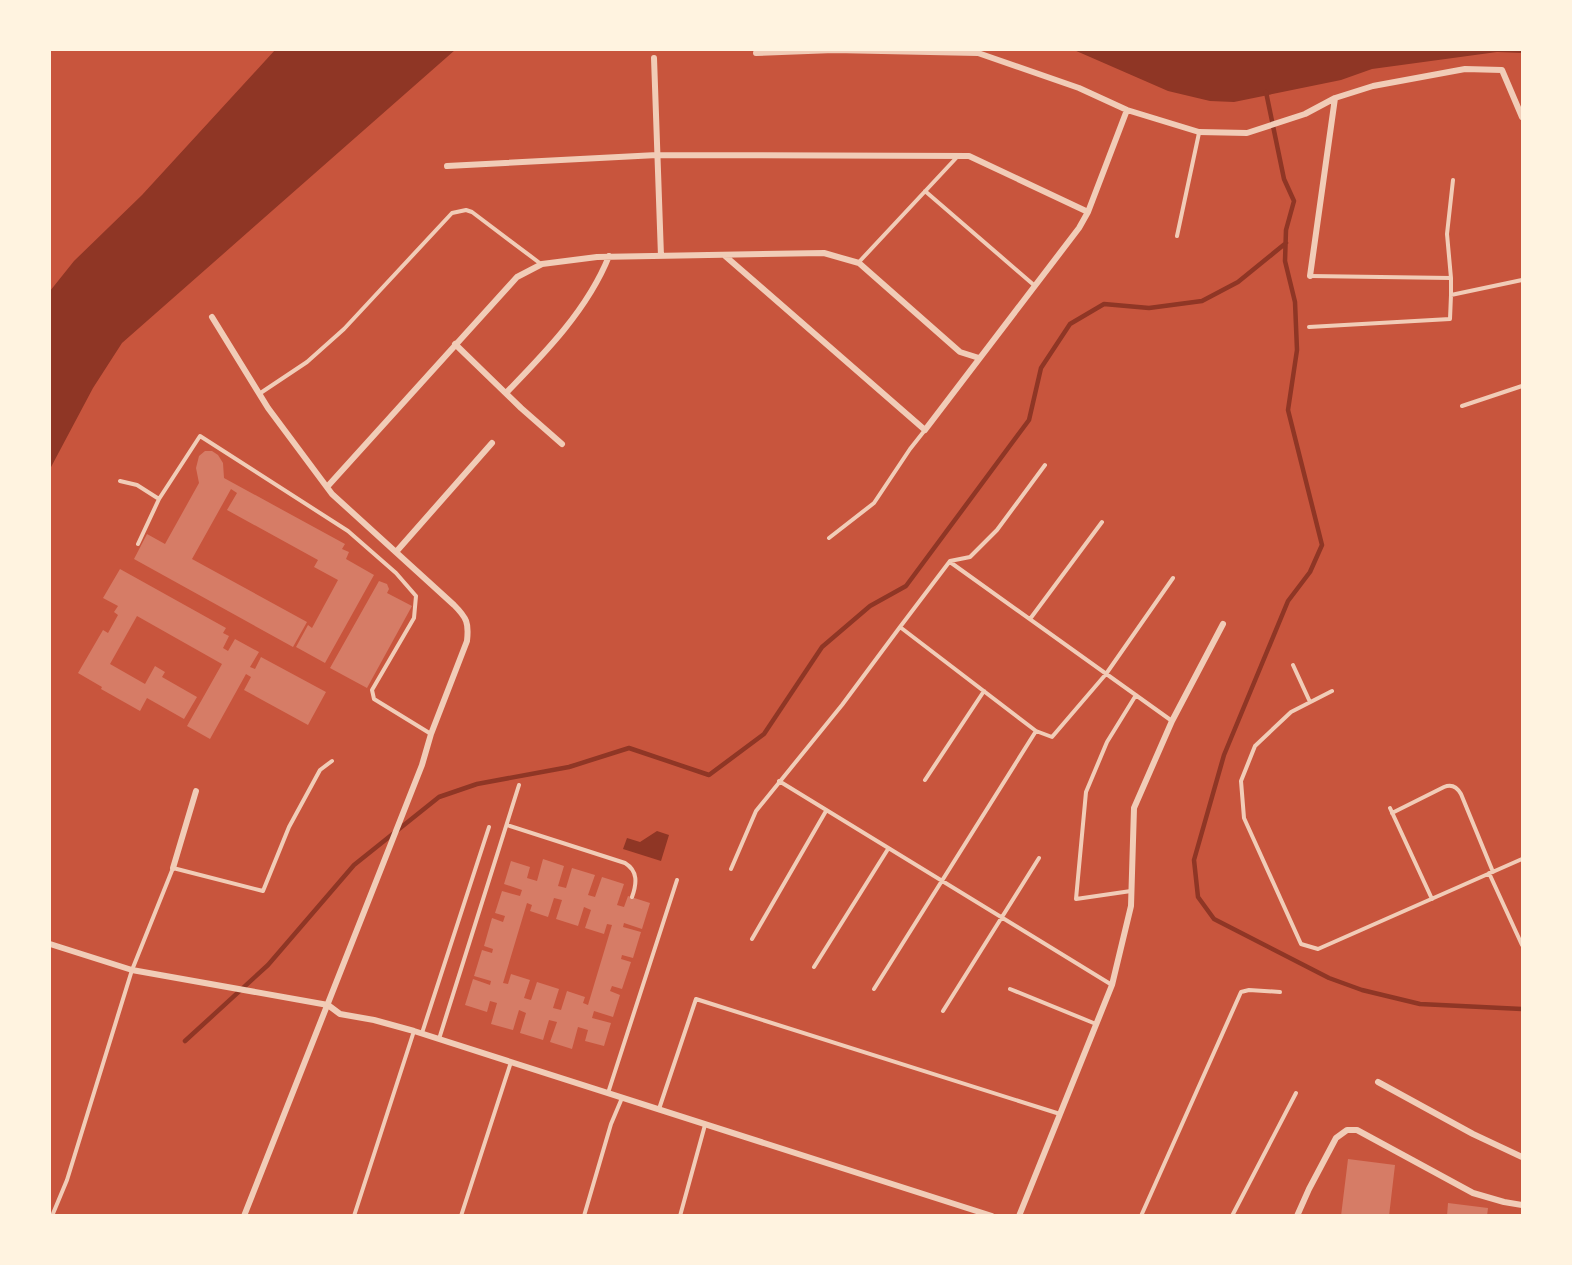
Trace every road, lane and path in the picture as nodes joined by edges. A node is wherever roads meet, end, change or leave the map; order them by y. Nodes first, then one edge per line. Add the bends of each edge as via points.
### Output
1 (756, 53) dead end
2 (654, 58) dead end
3 (1335, 98) junction
4 (1127, 110) junction
5 (1522, 117) edge
6 (1199, 132) junction
7 (657, 155) junction
8 (959, 155) junction
9 (447, 166) dead end
10 (1453, 180) dead end
11 (925, 191) junction
12 (1088, 212) junction
13 (1177, 236) dead end
14 (724, 255) junction
15 (609, 256) junction
16 (661, 256) junction
17 (859, 263) junction
18 (542, 264) junction
19 (1310, 276) joint
20 (1451, 279) junction
21 (1522, 280) edge
22 (1035, 286) junction
23 (1450, 295) junction
24 (212, 317) dead end
25 (1309, 327) dead end
26 (455, 344) junction
27 (979, 358) junction
28 (1522, 386) edge
29 (506, 393) junction
30 (258, 395) junction
31 (1462, 406) dead end
32 (925, 430) junction
33 (492, 443) dead end
34 (562, 444) dead end
35 (1045, 465) dead end
36 (120, 481) dead end
37 (327, 487) junction
38 (159, 499) junction
39 (1102, 522) dead end
40 (830, 538) dead end
41 (138, 544) dead end
42 (396, 552) junction
43 (950, 561) junction
44 (1173, 578) dead end
45 (1030, 619) junction
46 (1223, 624) dead end
47 (900, 627) junction
48 (1293, 664) dead end
49 (1106, 674) junction
50 (984, 691) junction
51 (1332, 691) dead end
52 (1136, 695) junction
53 (1310, 702) junction
54 (1172, 721) junction
55 (1036, 731) junction
56 (431, 734) junction
57 (332, 761) dead end
58 (925, 780) dead end
59 (778, 781) junction
60 (519, 785) dead end
61 (196, 791) dead end
62 (1390, 808) dead end
63 (826, 812) junction
64 (1392, 813) junction
65 (507, 825) junction
66 (489, 827) dead end
67 (888, 849) junction
68 (1039, 858) dead end
69 (1522, 859) edge
70 (173, 868) junction
71 (731, 868) dead end
72 (1491, 873) junction
73 (677, 880) dead end
74 (942, 882) junction
75 (1131, 891) junction
76 (632, 897) dead end
77 (1432, 899) junction
78 (1002, 919) junction
79 (752, 939) dead end
80 (50, 944) edge
81 (1522, 945) edge
82 (814, 967) dead end
83 (132, 970) junction
84 (1112, 985) junction
85 (874, 989) dead end
86 (1010, 989) dead end
87 (1280, 992) dead end
88 (328, 1005) junction
89 (943, 1011) dead end
90 (1096, 1024) junction
91 (414, 1031) junction
92 (422, 1034) junction
93 (438, 1039) junction
94 (511, 1062) junction
95 (1378, 1082) dead end
96 (1296, 1093) dead end
97 (608, 1094) junction
98 (622, 1098) junction
99 (658, 1110) junction
100 (1060, 1114) junction
101 (705, 1125) junction
102 (1522, 1157) edge
103 (1522, 1205) edge
104 (52, 1215) edge
105 (244, 1215) edge
106 (354, 1215) edge
107 (461, 1215) edge
108 (584, 1215) edge
109 (680, 1215) edge
110 (992, 1215) edge
111 (1019, 1215) edge
112 (1141, 1215) edge
113 (1233, 1215) edge
114 (1298, 1215) edge

1 - 4 street via 978,53 1079,88
2 - 7 street
3 - 5 street via 1373,86 1465,69 1502,70
3 - 6 street via 1305,114 1247,133
3 - 19 street
4 - 6 street
4 - 12 street
6 - 13 lane
7 - 8 street
7 - 9 street
7 - 16 street
8 - 11 lane
8 - 12 street via 969,156
10 - 20 lane via 1447,234
11 - 17 lane
11 - 22 lane
12 - 22 street
14 - 16 street
14 - 17 street via 824,253
14 - 32 street
15 - 16 street
15 - 18 street
15 - 29 street via 597,284 579,310
17 - 27 street via 960,352
18 - 26 street via 517,277
18 - 30 lane via 472,212 452,213 345,329 307,362
19 - 20 lane
20 - 23 lane
21 - 23 lane
22 - 27 street
23 - 25 lane via 1450,319
24 - 30 street
26 - 29 street
26 - 37 street
27 - 32 street
28 - 31 lane
29 - 34 street
30 - 37 street
32 - 40 lane via 874,503
33 - 42 street
35 - 43 lane via 997,530 970,557
36 - 38 lane via 137,485
37 - 42 street
38 - 41 lane
38 - 56 lane via 200,436 348,531 416,596 414,618 372,690 374,699
39 - 45 lane
42 - 56 street via 464,615 468,627 467,641
43 - 45 lane
43 - 47 lane
44 - 49 lane
45 - 49 lane
46 - 54 street
47 - 50 lane
47 - 59 lane
48 - 53 lane
49 - 52 lane
49 - 55 lane via 1052,737
50 - 55 lane
50 - 58 lane
51 - 53 lane
52 - 54 lane
52 - 75 lane via 1107,742 1086,792 1076,899
53 - 77 lane via 1291,712 1255,746 1241,781 1244,818 1301,944 1318,949
54 - 75 street via 1134,808
55 - 74 lane
56 - 88 street
57 - 70 lane via 320,770 289,827 263,891
59 - 63 lane
59 - 71 lane via 756,811
60 - 65 lane
61 - 70 street
62 - 64 lane
63 - 67 lane
63 - 79 lane
64 - 72 lane via 1444,787 1454,787 1461,794
64 - 77 lane
65 - 76 lane via 632,867
65 - 93 lane
66 - 92 lane
67 - 74 lane
67 - 82 lane
68 - 78 lane
69 - 72 lane
70 - 83 lane
72 - 77 lane
72 - 81 lane
73 - 97 lane
74 - 78 lane
74 - 85 lane
75 - 84 street
78 - 84 lane
78 - 89 lane
80 - 83 street
83 - 88 street
83 - 104 lane via 67,1180
84 - 90 street
86 - 90 lane
87 - 112 lane via 1240,992
88 - 91 street via 340,1014
88 - 105 street
90 - 100 street
91 - 92 street
91 - 106 lane
92 - 93 street
93 - 94 street
94 - 97 street
94 - 107 lane
95 - 102 street
96 - 113 lane
97 - 98 street
98 - 99 street
98 - 108 lane
99 - 100 lane via 696,999
99 - 101 street
100 - 111 street
101 - 109 lane
101 - 110 street
103 - 114 street via 1473,1193 1357,1130 1347,1130 1336,1138

